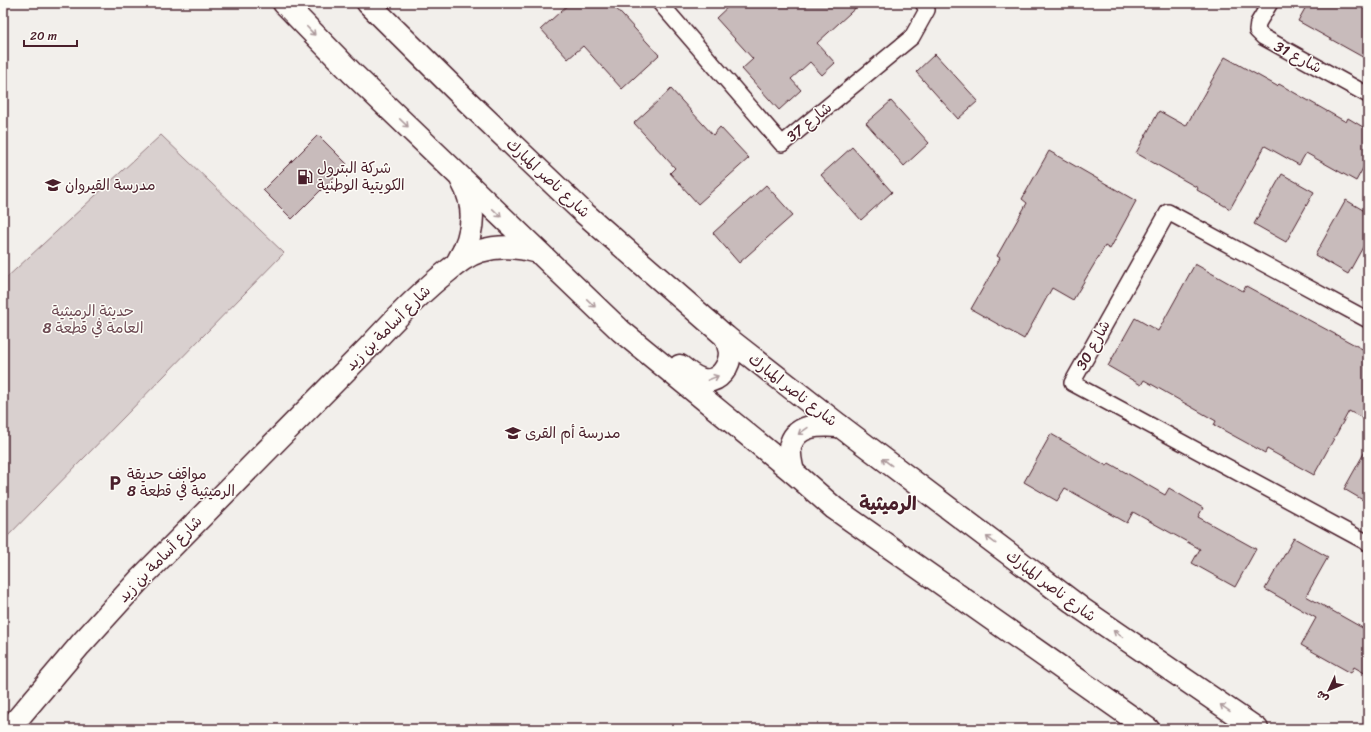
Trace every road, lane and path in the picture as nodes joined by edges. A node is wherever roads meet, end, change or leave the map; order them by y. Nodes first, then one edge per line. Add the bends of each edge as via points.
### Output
1 (284, 3) edge
2 (368, 3) edge
3 (660, 3) edge
4 (923, 3) edge
5 (1270, 3) edge
6 (1368, 94) edge
7 (459, 176) junction
8 (538, 252) junction
9 (457, 263) junction
10 (1368, 320) edge
11 (621, 331) junction
12 (726, 337) junction
13 (840, 426) junction
14 (793, 472) junction
15 (1368, 543) edge
16 (9, 729) edge
17 (1148, 729) edge
18 (1257, 729) edge

1 -> 7 street
2 - 12 street, شارع ناصر المبارك via 579,207
3 - 4 street, شارع 37 via 782,144 912,37 927,10
5 - 6 street, شارع 31 via 1258,23 1257,31 1263,37
7 -> 8 street
7 - 9 street, شارع أسامة بن زيد via 466,188 472,213 469,240
8 - 9 street, شارع أسامة بن زيد via 514,247 490,248
8 -> 11 street
9 - 16 street, شارع أسامة بن زيد via 393,320 141,578
10 - 15 street, شارع 30 via 1168,212 1072,383
11 -> 12 street via 639,333 693,377 706,381 715,378 727,367 730,352
11 - 14 street
12 - 13 street, شارع ناصر المبارك
13 -> 14 street via 819,424 808,426 799,433 790,447
18 -> 13 street, شارع ناصر المبارك via 1082,609
14 - 17 street via 834,508

